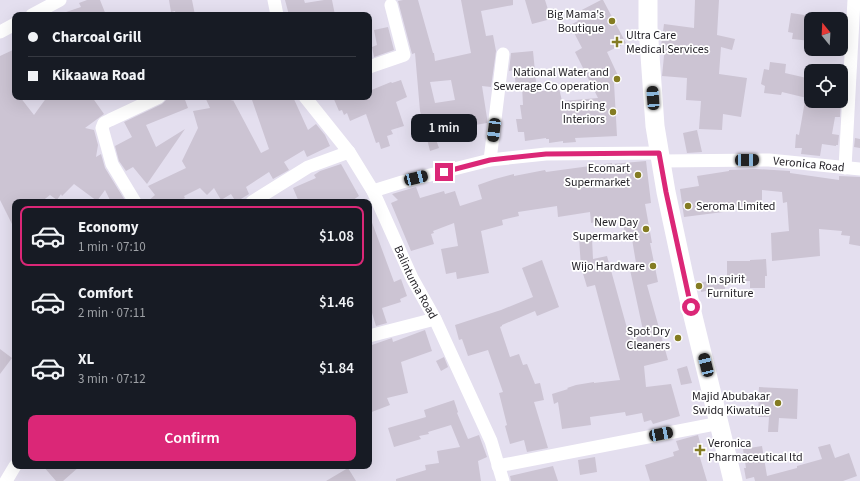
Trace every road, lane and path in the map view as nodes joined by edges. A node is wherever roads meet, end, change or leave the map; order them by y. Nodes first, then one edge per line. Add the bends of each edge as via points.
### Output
1 (60, 0) edge
2 (274, 0) edge
3 (648, 0) edge
4 (854, 0) edge
5 (391, 5) dead end
6 (38, 12) edge
7 (276, 12) edge
8 (12, 26) edge
9 (0, 32) edge
10 (503, 54) dead end
11 (372, 66) edge
12 (153, 100) edge
13 (307, 100) edge
14 (349, 152) junction
15 (660, 157) junction
16 (490, 160) junction
17 (845, 168) junction
18 (860, 170) edge
19 (373, 191) junction
20 (133, 199) edge
21 (257, 199) edge
22 (435, 319) junction
23 (372, 335) edge
24 (720, 423) junction
25 (498, 466) junction
26 (13, 469) edge
27 (6, 481) edge
28 (503, 481) edge
29 (734, 481) edge

1 - 6 street
2 - 7 street
3 - 15 main road via 655,126
4 - 17 street
5 - 11 street via 404,55
8 - 9 street
10 - 16 street
12 - 20 street via 104,123 102,128 112,164
13 - 14 street, Balintuma Road
14 - 19 street, Balintuma Road
14 - 21 street via 308,168
15 - 16 street, Veronica Road via 546,154
15 - 17 street, Veronica Road via 769,160
15 - 24 main road via 690,304
16 - 19 street, Veronica Road
17 - 18 street, Veronica Road
19 - 22 street, Balintuma Road via 412,278
22 - 23 street
22 - 25 street, Balintuma Road via 491,441
24 - 25 street
24 - 29 main road
25 - 28 street, Balintuma Road
26 - 27 street

